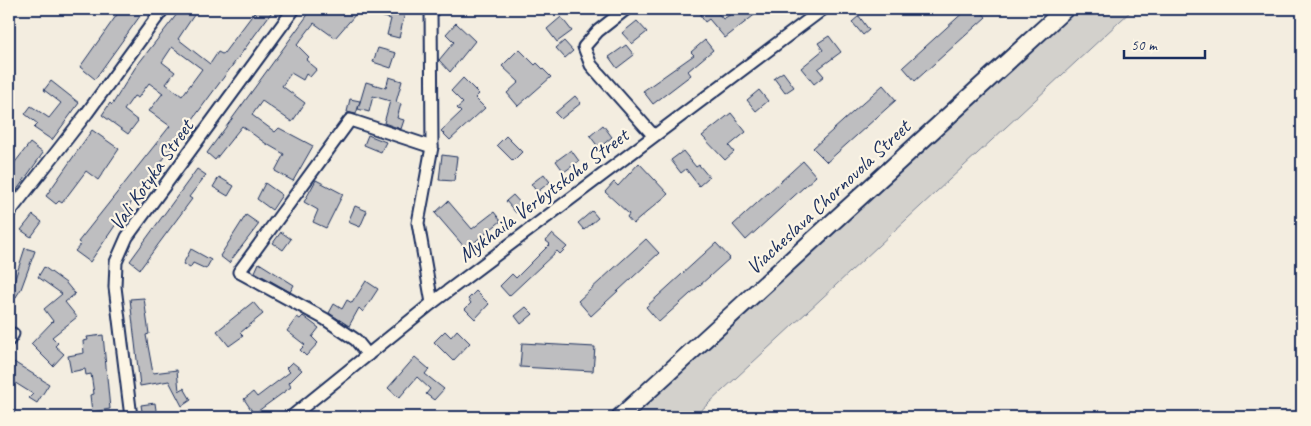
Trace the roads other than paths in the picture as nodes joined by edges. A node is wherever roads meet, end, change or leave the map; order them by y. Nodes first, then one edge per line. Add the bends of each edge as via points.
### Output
1 (163, 9) edge
2 (294, 9) edge
3 (431, 9) edge
4 (626, 9) edge
5 (823, 9) edge
6 (1065, 9) edge
7 (653, 134) junction
8 (432, 147) junction
9 (9, 213) edge
10 (432, 303) junction
11 (368, 355) junction
12 (131, 417) edge
13 (291, 417) edge
14 (620, 417) edge

1 - 9 street
2 - 12 street, Vali Kotyka Street via 127,237 116,262 115,287
3 - 8 street
4 - 7 street via 584,47 591,66
5 - 7 street, Mykhaila Verbytskoho Street
6 - 14 street, Viacheslava Chornovola Street
7 - 10 street, Mykhaila Verbytskoho Street
8 - 10 street via 418,223
8 - 11 street via 350,120 239,272 325,319 356,340
10 - 11 street, Mykhaila Verbytskoho Street
11 - 13 street, Mykhaila Verbytskoho Street

